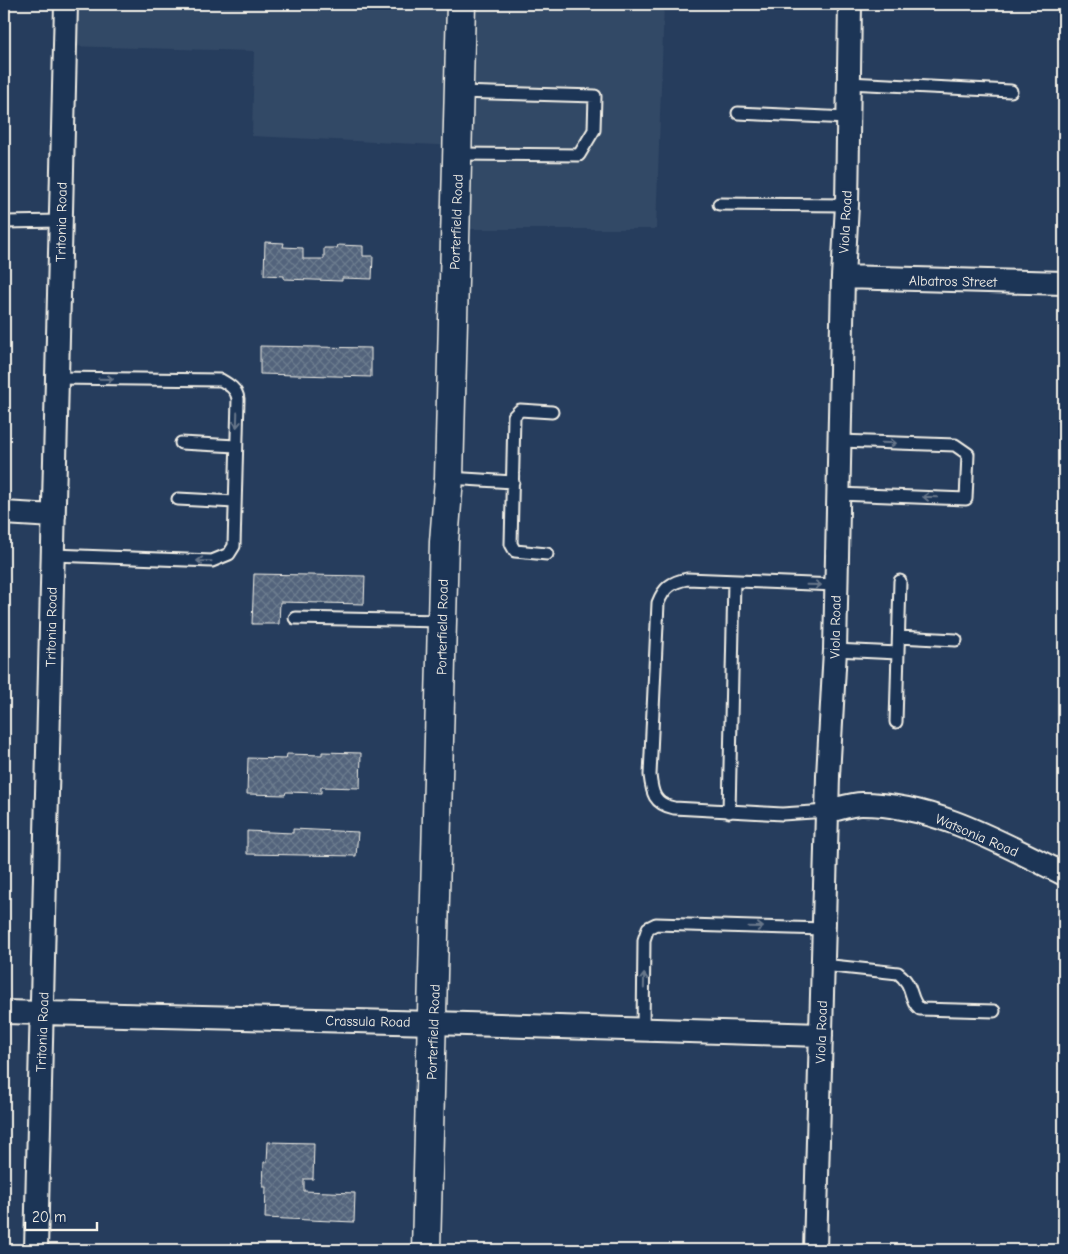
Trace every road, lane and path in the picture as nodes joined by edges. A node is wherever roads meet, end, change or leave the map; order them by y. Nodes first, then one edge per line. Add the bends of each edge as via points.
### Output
1 (66, 4) edge
2 (461, 4) edge
3 (850, 4) edge
4 (848, 83) junction
5 (1012, 91) dead end
6 (459, 92) junction
7 (738, 113) dead end
8 (848, 118) junction
9 (458, 154) junction
10 (720, 204) dead end
11 (847, 205) junction
12 (61, 221) junction
13 (4, 222) edge
14 (843, 277) junction
15 (1064, 283) edge
16 (57, 378) junction
17 (552, 412) dead end
18 (840, 441) junction
19 (180, 443) dead end
20 (236, 446) junction
21 (449, 478) junction
22 (513, 482) junction
23 (838, 494) junction
24 (178, 499) dead end
25 (235, 502) junction
26 (4, 513) edge
27 (54, 516) junction
28 (547, 554) dead end
29 (53, 555) junction
30 (734, 581) junction
31 (900, 581) dead end
32 (836, 585) junction
33 (295, 618) dead end
34 (442, 621) junction
35 (899, 637) junction
36 (956, 640) dead end
37 (835, 650) junction
38 (898, 653) junction
39 (896, 722) dead end
40 (828, 811) junction
41 (729, 812) junction
42 (1064, 874) edge
43 (824, 928) junction
44 (823, 965) junction
45 (994, 1011) dead end
46 (4, 1012) edge
47 (43, 1013) junction
48 (433, 1023) junction
49 (643, 1030) junction
50 (821, 1035) junction
51 (36, 1250) edge
52 (426, 1250) edge
53 (815, 1250) edge

1 - 12 street, Tritonia Road
2 - 6 street, Porterfield Road
3 - 4 street, Viola Road
4 - 5 lane
4 - 8 street, Viola Road
6 - 9 street, Porterfield Road
6 - 9 lane via 595,96 594,130 579,155
7 - 8 lane
8 - 11 street, Viola Road
9 - 21 street, Porterfield Road
10 - 11 lane
11 - 14 street, Viola Road
12 - 13 lane
12 - 16 street, Tritonia Road
14 - 15 street, Albatros Street
14 - 18 street, Viola Road
16 -> 20 lane via 221,380 238,395
16 - 27 street, Tritonia Road
17 - 22 lane via 520,410 514,416
18 - 23 street, Viola Road
18 -> 23 lane via 955,445 968,454 966,499
19 - 20 lane
20 - 25 lane
21 - 22 lane
21 - 34 street, Porterfield Road
22 - 28 lane via 511,544 515,550
23 - 32 street, Viola Road
24 - 25 lane
25 -> 29 lane via 232,550 212,562
26 - 27 street
27 - 29 street, Tritonia Road
29 - 47 street, Tritonia Road
30 -> 32 lane
30 - 41 lane
30 - 41 lane via 688,579 671,584 662,593 658,603 650,775 655,796 666,806
31 - 35 lane
32 - 37 street, Viola Road
33 - 34 lane
34 - 48 street, Porterfield Road
35 - 36 lane
35 - 38 lane
37 - 38 lane
37 - 40 street, Viola Road
38 - 39 lane
40 - 41 lane via 782,814
40 - 42 street, Watsonia Road via 860,804 924,814 971,829
40 - 43 street, Viola Road
43 - 44 street, Viola Road
49 -> 43 lane via 644,940 648,928 656,924
44 - 45 lane via 898,973 910,986 915,1005 920,1009
44 - 50 street, Viola Road
46 - 47 street, Crassula Road
47 - 48 street, Crassula Road
47 - 51 street, Tritonia Road
48 - 49 street, Crassula Road
48 - 52 street, Porterfield Road
49 - 50 street, Crassula Road
50 - 53 street, Viola Road

